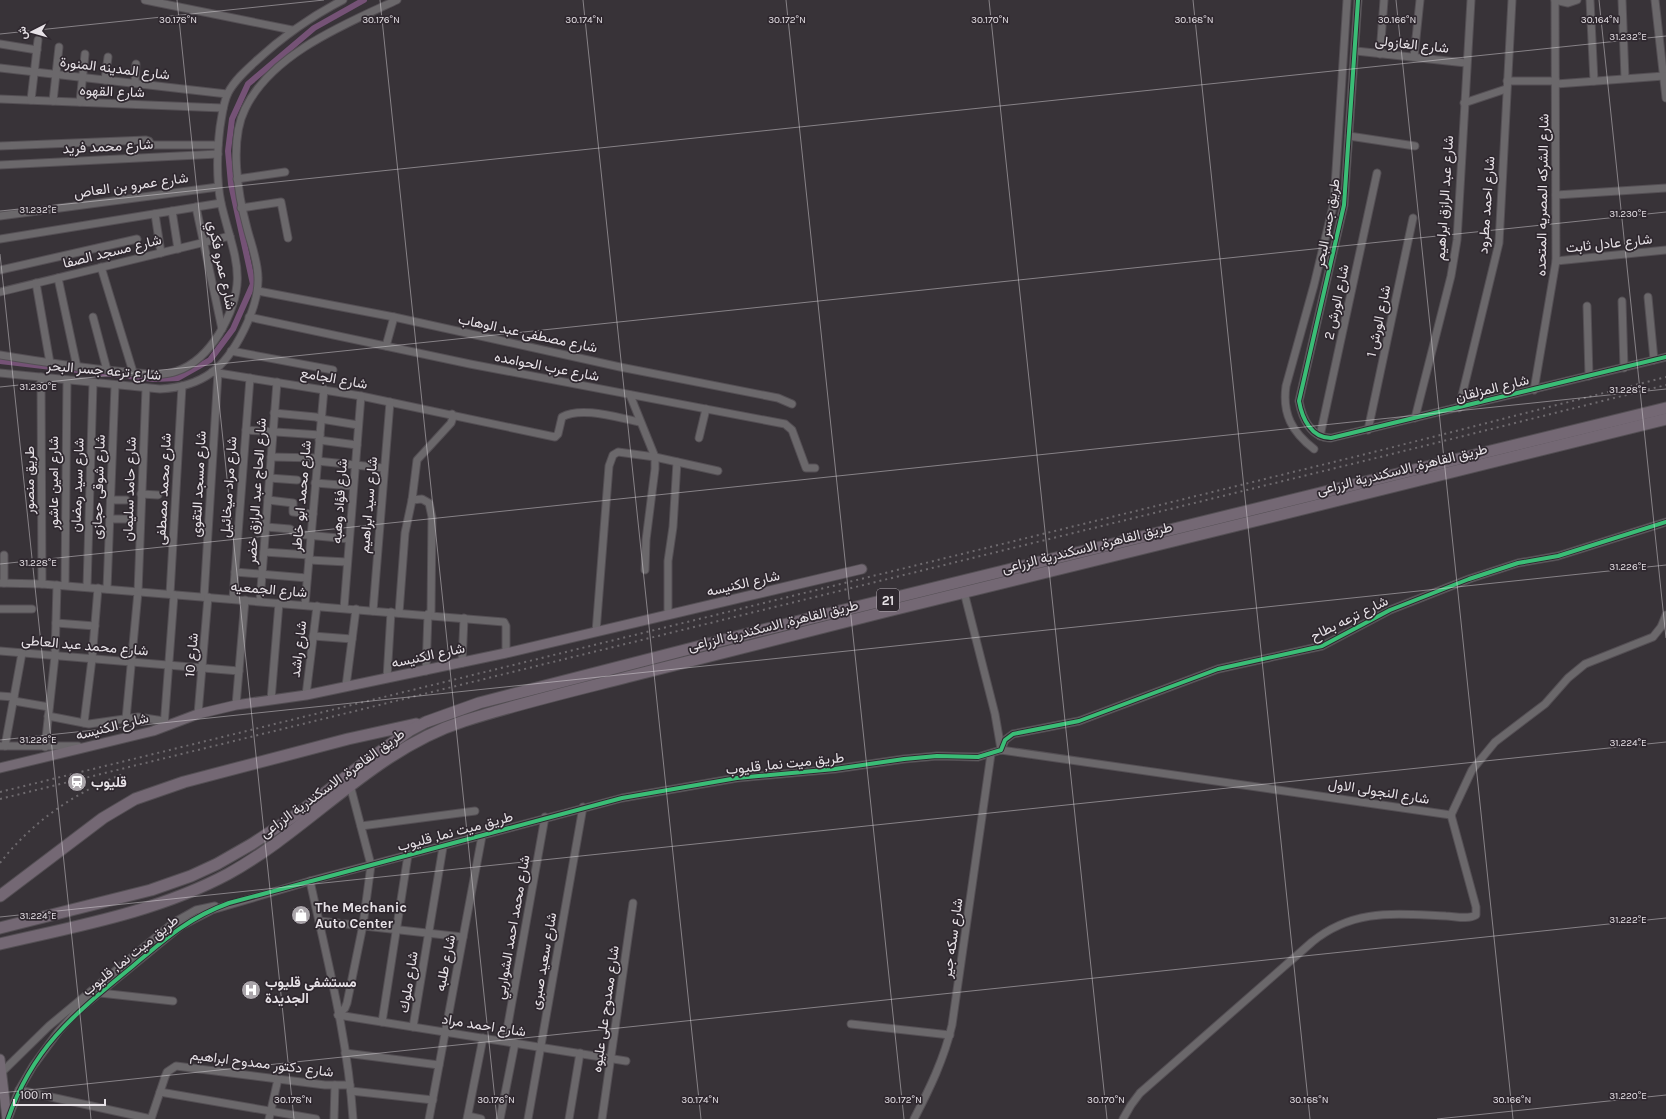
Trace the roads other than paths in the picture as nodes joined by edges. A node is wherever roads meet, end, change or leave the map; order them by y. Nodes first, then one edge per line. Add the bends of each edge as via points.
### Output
1 (145, 0) edge
2 (343, 0) edge
3 (397, 0) edge
4 (1347, 0) edge
5 (1358, 0) edge
6 (1384, 0) edge
7 (1420, 0) edge
8 (1471, 0) edge
9 (1512, 0) edge
10 (1555, 0) edge
11 (1577, 0) edge
12 (1590, 0) edge
13 (1622, 0) edge
14 (1655, 0) edge
15 (292, 30) junction
16 (38, 40) dead end
17 (0, 44) edge
18 (59, 47) dead end
19 (37, 50) junction
20 (1356, 51) junction
21 (85, 54) dead end
22 (1380, 54) junction
23 (108, 57) dead end
24 (1414, 57) junction
25 (1466, 63) junction
26 (136, 64) dead end
27 (0, 68) edge
28 (34, 72) junction
29 (56, 74) junction
30 (1664, 76) junction
31 (82, 77) junction
32 (1625, 78) junction
33 (105, 80) junction
34 (1507, 81) junction
35 (1594, 81) junction
36 (1556, 82) junction
37 (135, 83) junction
38 (1506, 89) junction
39 (227, 94) junction
40 (1666, 98) edge
41 (0, 99) edge
42 (31, 100) junction
43 (54, 101) junction
44 (80, 102) junction
45 (1464, 103) junction
46 (223, 108) junction
47 (1349, 136) junction
48 (218, 145) junction
49 (0, 146) edge
50 (1415, 146) dead end
51 (218, 154) junction
52 (0, 165) edge
53 (285, 172) dead end
54 (1377, 173) dead end
55 (237, 179) junction
56 (218, 187) junction
57 (1666, 188) edge
58 (1556, 195) junction
59 (221, 203) junction
60 (196, 207) junction
61 (241, 208) junction
62 (172, 211) junction
63 (154, 214) junction
64 (0, 216) edge
65 (1414, 218) dead end
66 (230, 236) junction
67 (288, 238) dead end
68 (0, 239) edge
69 (137, 239) dead end
70 (204, 242) junction
71 (178, 249) junction
72 (1666, 250) edge
73 (161, 253) junction
74 (1556, 261) junction
75 (101, 267) junction
76 (0, 270) edge
77 (58, 278) junction
78 (36, 283) junction
79 (0, 292) edge
80 (258, 292) junction
81 (1648, 297) dead end
82 (1622, 301) dead end
83 (1587, 306) dead end
84 (93, 317) dead end
85 (249, 317) junction
86 (394, 317) junction
87 (222, 329) junction
88 (386, 346) junction
89 (231, 351) junction
90 (0, 356) edge
91 (1666, 358) edge
92 (1654, 360) junction
93 (50, 363) junction
94 (78, 367) junction
95 (1624, 368) junction
96 (107, 370) junction
97 (333, 370) dead end
98 (133, 372) junction
99 (0, 373) edge
100 (215, 373) junction
101 (1589, 376) junction
102 (41, 377) junction
103 (250, 378) junction
104 (67, 380) junction
105 (277, 382) junction
106 (93, 383) junction
107 (115, 386) junction
108 (182, 386) junction
109 (146, 388) junction
110 (324, 389) junction
111 (1534, 390) junction
112 (630, 395) junction
113 (360, 396) junction
114 (390, 402) junction
115 (792, 404) dead end
116 (1460, 408) junction
117 (1666, 408) edge
118 (706, 409) junction
119 (274, 413) junction
120 (452, 414) junction
121 (1415, 418) junction
122 (321, 419) junction
123 (1666, 419) edge
124 (640, 422) junction
125 (358, 425) junction
126 (246, 430) junction
127 (1368, 430) junction
128 (273, 432) junction
129 (1322, 437) junction
130 (319, 438) junction
131 (699, 438) dead end
132 (357, 445) junction
133 (1314, 449) dead end
134 (271, 457) junction
135 (655, 457) junction
136 (318, 459) junction
137 (677, 462) junction
138 (355, 465) junction
139 (384, 468) junction
140 (815, 468) dead end
141 (718, 471) dead end
142 (270, 478) junction
143 (297, 480) dead end
144 (316, 483) junction
145 (353, 486) junction
146 (141, 494) junction
147 (158, 495) dead end
148 (111, 500) junction
149 (126, 500) dead end
150 (268, 500) junction
151 (412, 500) junction
152 (313, 514) junction
153 (110, 519) junction
154 (126, 519) dead end
155 (1666, 522) edge
156 (266, 527) junction
157 (311, 535) junction
158 (349, 539) junction
159 (264, 552) junction
160 (4, 555) dead end
161 (309, 557) junction
162 (348, 562) junction
163 (862, 569) dead end
164 (645, 570) dead end
165 (235, 572) junction
166 (262, 575) junction
167 (307, 578) junction
168 (2, 583) edge
169 (42, 584) junction
170 (61, 585) junction
171 (87, 587) junction
172 (98, 588) junction
173 (107, 589) junction
174 (138, 592) junction
175 (964, 592) junction
176 (172, 594) junction
177 (206, 597) junction
178 (233, 599) junction
179 (245, 600) junction
180 (260, 602) junction
181 (279, 603) junction
182 (304, 605) junction
183 (317, 606) junction
184 (344, 608) junction
185 (0, 609) edge
186 (32, 609) dead end
187 (356, 609) junction
188 (373, 610) junction
189 (391, 612) junction
190 (399, 613) junction
191 (430, 614) junction
192 (668, 615) junction
193 (1666, 615) edge
194 (464, 618) junction
195 (56, 623) junction
196 (95, 626) junction
197 (596, 632) junction
198 (313, 636) junction
199 (352, 639) junction
200 (0, 651) edge
201 (22, 653) junction
202 (506, 653) junction
203 (54, 656) junction
204 (92, 659) junction
205 (130, 662) junction
206 (462, 663) junction
207 (168, 665) junction
208 (203, 668) junction
209 (239, 671) junction
210 (426, 671) junction
211 (387, 678) junction
212 (346, 686) junction
213 (306, 695) junction
214 (0, 696) edge
215 (14, 699) junction
216 (271, 700) junction
217 (236, 705) junction
218 (49, 707) junction
219 (198, 714) junction
220 (48, 716) junction
221 (126, 719) junction
222 (426, 722) junction
223 (84, 724) junction
224 (164, 724) junction
225 (2, 746) edge
226 (88, 746) junction
227 (45, 747) junction
228 (1001, 750) junction
229 (991, 754) junction
230 (0, 768) edge
231 (350, 786) junction
232 (583, 807) junction
233 (475, 811) dead end
234 (1451, 814) junction
235 (545, 817) junction
236 (361, 826) junction
237 (482, 836) junction
238 (443, 846) junction
239 (408, 855) junction
240 (371, 865) junction
241 (310, 881) junction
242 (0, 896) edge
243 (229, 903) junction
244 (633, 903) dead end
245 (318, 921) junction
246 (363, 925) junction
247 (0, 928) edge
248 (396, 929) junction
249 (429, 932) junction
250 (463, 937) junction
251 (0, 944) edge
252 (100, 993) junction
253 (173, 1001) dead end
254 (338, 1015) junction
255 (382, 1022) junction
256 (851, 1024) dead end
257 (413, 1027) junction
258 (445, 1032) junction
259 (950, 1035) junction
260 (483, 1038) junction
261 (505, 1041) junction
262 (515, 1043) junction
263 (541, 1047) junction
264 (345, 1053) junction
265 (580, 1054) junction
266 (611, 1058) junction
267 (0, 1059) edge
268 (626, 1061) dead end
269 (440, 1065) junction
270 (2, 1072) junction
271 (278, 1079) junction
272 (335, 1085) junction
273 (351, 1088) junction
274 (19, 1090) junction
275 (160, 1092) junction
276 (433, 1100) junction
277 (271, 1111) junction
278 (467, 1118) edge
279 (8, 1119) edge
280 (151, 1119) edge
281 (269, 1119) edge
282 (316, 1119) edge
283 (334, 1119) edge
284 (353, 1119) edge
285 (429, 1119) edge
286 (481, 1119) edge
287 (500, 1119) edge
288 (528, 1119) edge
289 (569, 1119) edge
290 (602, 1119) edge
291 (914, 1119) edge
292 (1123, 1119) edge

1 - 15 street
2 - 15 street, شارع ترعه جسر البحر
3 - 55 street, شارع ترعه جسر البحر via 299,50 277,68 254,93 240,121
4 - 133 street, طريق جسر البحر via 1334,202 1284,398 1289,422 1295,432
5 - 20 street, طريق جسر البحر
6 - 22 street
7 - 24 street
8 - 25 street, شارع عبد الرازق ابراهيم
9 - 34 street, شارع احمد مطرود
10 - 11 street via 1568,3
10 - 36 street, شارع الشركه المصريه المتحده
12 - 35 street
13 - 32 street
14 - 30 street
15 - 39 street, شارع ترعه جسر البحر via 251,66
16 - 19 street
17 - 19 street
18 - 29 street
19 - 28 street
20 - 22 street, شارع الغازولى
20 - 47 street, طريق جسر البحر
21 - 31 street
22 - 24 street, شارع الغازولى
23 - 33 street
24 - 25 street, شارع الغازولى
25 - 45 street, شارع عبد الرازق ابراهيم
26 - 37 street
27 - 28 street, شارع المدينه المنورة
28 - 29 street, شارع المدينه المنورة
28 - 42 street
29 - 31 street, شارع المدينه المنورة
29 - 43 street
30 - 32 street
30 - 40 street
31 - 33 street, شارع المدينه المنورة
31 - 44 street
32 - 35 street
33 - 37 street, شارع المدينه المنورة
34 - 36 street
34 - 38 street, شارع احمد مطرود
35 - 36 street
36 - 58 street, شارع الشركه المصريه المتحده
37 - 39 street, شارع المدينه المنورة
38 - 45 street
38 - 116 street, شارع احمد مطرود via 1499,243
39 - 46 street, شارع ترعه جسر البحر
41 - 42 street, شارع القهوه
42 - 43 street, شارع القهوه
43 - 44 street, شارع القهوه
44 - 46 street, شارع القهوه
45 - 121 street, شارع عبد الرازق ابراهيم via 1458,226 1454,256
46 - 48 street, شارع ترعه جسر البحر
47 - 50 street
47 - 129 street, طريق جسر البحر via 1343,212 1300,400 1304,420
48 - 49 street via 150,144 146,140
48 - 51 street, شارع ترعه جسر البحر
51 - 52 street, شارع محمد فريد
51 - 56 street, شارع ترعه جسر البحر
53 - 55 street
54 - 129 street, شارع الورش 2
55 - 61 street, شارع ترعه جسر البحر
56 - 59 street, شارع ترعه جسر البحر
56 - 64 street, شارع عمرو بن العاص
57 - 58 street
58 - 74 street, شارع الشركه المصريه المتحده
59 - 60 street
59 - 66 street, شارع ترعه جسر البحر
60 - 62 street
60 - 70 street, شارع عمرو فكري
61 - 67 street via 281,202
61 - 80 street, شارع ترعه جسر البحر via 256,259
62 - 63 street
62 - 71 street
63 - 68 street
63 - 73 street
65 - 127 street, شارع الورش 1
66 - 70 street, شارع مسجد الصفا
66 - 87 street, شارع ترعه جسر البحر via 238,281 234,302
69 - 76 street
70 - 71 street, شارع مسجد الصفا
70 - 87 street, شارع عمرو فكري
71 - 73 street, شارع مسجد الصفا
72 - 74 street, شارع عادل ثابت
73 - 75 street, شارع مسجد الصفا
74 - 111 street, شارع الشركه المصريه المتحده
75 - 77 street, شارع مسجد الصفا
75 - 98 street
77 - 78 street, شارع مسجد الصفا
77 - 94 street
78 - 79 street, شارع مسجد الصفا
78 - 93 street
80 - 85 street, شارع ترعه جسر البحر
80 - 86 street, شارع مصطفى عبد الوهاب
81 - 92 street
82 - 95 street
83 - 101 street
84 - 96 street
85 - 88 street, شارع عرب الحوامده
85 - 89 street, شارع ترعه جسر البحر
86 - 88 street
86 - 115 street, شارع مصطفى عبد الوهاب via 620,367 778,398
87 - 98 street, شارع ترعه جسر البحر via 201,356 183,369 163,374
88 - 112 street, شارع عرب الحوامده
89 - 97 street
89 - 100 street, شارع ترعه جسر البحر
90 - 93 street, شارع ترعه جسر البحر
91 - 92 street, شارع المزلقان
92 - 95 street, شارع المزلقان
93 - 94 street, شارع ترعه جسر البحر
94 - 96 street, شارع ترعه جسر البحر
95 - 101 street, شارع المزلقان
96 - 98 street, شارع ترعه جسر البحر
99 - 102 street, شارع ترعه جسر البحر
100 - 103 street, شارع الجامع
100 - 108 street, شارع ترعه جسر البحر
100 - 177 street, شارع مسجد التقوى
101 - 111 street, شارع المزلقان
102 - 104 street, شارع ترعه جسر البحر
102 - 169 street, طريق منصور
103 - 105 street, شارع الجامع
103 - 126 street, شارع مراد ميخائيل
104 - 106 street, شارع ترعه جسر البحر
104 - 170 street, شارع امين عاشور
105 - 110 street, شارع الجامع
105 - 119 street, شارع الحاج عبد الرازق خضر
106 - 107 street, شارع ترعه جسر البحر
106 - 171 street, شارع سيد رمضان
107 - 109 street, شارع ترعه جسر البحر
107 - 148 street, شارع شوقى حجازى
108 - 109 street, شارع ترعه جسر البحر
108 - 176 street, شارع محمد مصطفى
109 - 146 street, شارع حامد سليمان
110 - 113 street, شارع الجامع
110 - 122 street, شارع محمد ابو خاطر
111 - 116 street, شارع المزلقان
112 - 118 street, شارع عرب الحوامده
112 - 124 street
113 - 114 street, شارع الجامع
113 - 125 street, شارع فؤاد وهبه
114 - 120 street, شارع الجامع
114 - 139 street, شارع سيد ابراهيم
116 - 121 street, شارع المزلقان
117 - 222 highway, طريق القاهرة, الاسكندرية الزراعى / 21 via 717,642 479,703
118 - 131 street
118 - 140 street, شارع عرب الحوامده via 785,424 792,430 806,468
119 - 122 street
119 - 128 street, شارع الحاج عبد الرازق خضر
120 - 124 street, شارع الجامع via 555,437 562,417 569,413 583,412
120 - 151 street via 451,423 417,460
121 - 127 street, شارع المزلقان
122 - 125 street
122 - 130 street, شارع محمد ابو خاطر
123 - 175 highway, طريق القاهرة, الاسكندرية الزراعى / 21
124 - 135 street
125 - 132 street, شارع فؤاد وهبه
126 - 128 street
126 - 165 street, شارع مراد ميخائيل
127 - 129 street, شارع المزلقان via 1332,438
128 - 130 street
128 - 134 street, شارع الحاج عبد الرازق خضر
130 - 132 street
130 - 136 street, شارع محمد ابو خاطر
132 - 138 street, شارع فؤاد وهبه
134 - 136 street
134 - 142 street, شارع الحاج عبد الرازق خضر
135 - 137 street
135 - 164 street
135 - 197 street via 618,452 613,455 609,466
136 - 138 street
136 - 144 street, شارع محمد ابو خاطر
137 - 141 street
137 - 192 street via 668,561
138 - 139 street
138 - 145 street, شارع فؤاد وهبه
139 - 188 street, شارع سيد ابراهيم
142 - 143 street
142 - 150 street, شارع الحاج عبد الرازق خضر
144 - 145 street
144 - 152 street, شارع محمد ابو خاطر
145 - 158 street, شارع فؤاد وهبه
146 - 147 street
146 - 174 street, شارع حامد سليمان
148 - 149 street
148 - 153 street, شارع شوقى حجازى
150 - 152 street via 293,503 293,512
150 - 156 street, شارع الحاج عبد الرازق خضر
151 - 190 street via 405,533
151 - 191 street via 422,499 429,503 432,517
152 - 157 street, شارع محمد ابو خاطر
153 - 154 street
153 - 173 street, شارع شوقى حجازى
155 - 228 street, شارع ترعه بطاح via 1564,554 1518,564 1469,579 1390,610 1322,646 1218,669 1079,720 1013,734 1005,740
156 - 157 street via 290,529 296,534
156 - 159 street, شارع الحاج عبد الرازق خضر
157 - 158 street
157 - 161 street, شارع محمد ابو خاطر
158 - 162 street, شارع فؤاد وهبه
159 - 161 street
159 - 166 street, شارع الحاج عبد الرازق خضر
160 - 168 street
161 - 162 street
161 - 167 street, شارع محمد ابو خاطر
162 - 184 street, شارع فؤاد وهبه
163 - 192 main road, شارع الكنيسه
165 - 166 street
165 - 178 street, شارع مراد ميخائيل
166 - 167 street
166 - 180 street, شارع الحاج عبد الرازق خضر
167 - 182 street, شارع محمد ابو خاطر
168 - 169 street, شارع الجمعيه
169 - 170 street, شارع الجمعيه
170 - 171 street, شارع الجمعيه
170 - 195 street, شارع امين عاشور
171 - 172 street, شارع الجمعيه
172 - 173 street, شارع الجمعيه
172 - 196 street
173 - 174 street, شارع الجمعيه
174 - 176 street, شارع الجمعيه
174 - 205 street, شارع حامد سليمان
175 - 228 street via 995,714
175 - 231 highway, طريق القاهرة, الاسكندرية الزراعى / 21 via 458,722 413,742
176 - 177 street, شارع الجمعيه
176 - 207 street, شارع محمد مصطفى
177 - 178 street, شارع الجمعيه
177 - 208 street, شارع 10
178 - 179 street, شارع الجمعيه
179 - 180 street, شارع الجمعيه
179 - 209 street
180 - 181 street, شارع الجمعيه
181 - 182 street, شارع الجمعيه
181 - 216 street
182 - 183 street, شارع الجمعيه
183 - 184 street, شارع الجمعيه
183 - 198 street, شارع راشد
184 - 187 street, شارع الجمعيه
185 - 186 street
187 - 188 street, شارع الجمعيه
187 - 199 street
188 - 189 street, شارع الجمعيه
189 - 190 street, شارع الجمعيه
189 - 211 street
190 - 191 street, شارع الجمعيه
191 - 194 street, شارع الجمعيه
191 - 210 street
192 - 197 main road, شارع الكنيسه
193 - 234 street via 1653,637 1585,664 1568,678 1545,704 1495,742 1472,770
194 - 202 street, شارع الجمعيه via 505,622
194 - 206 street
195 - 196 street
195 - 203 street, شارع امين عاشور
196 - 204 street
197 - 202 main road, شارع الكنيسه
198 - 199 street
198 - 213 street, شارع راشد
199 - 212 street
200 - 201 street, شارع محمد عبد العاطى
201 - 203 street, شارع محمد عبد العاطى
201 - 215 street
202 - 206 main road, شارع الكنيسه
203 - 204 street, شارع محمد عبد العاطى
203 - 218 street, شارع امين عاشور
204 - 205 street, شارع محمد عبد العاطى
204 - 223 street
205 - 207 street, شارع محمد عبد العاطى
205 - 221 street, شارع حامد سليمان
206 - 210 main road, شارع الكنيسه
207 - 208 street, شارع محمد عبد العاطى
207 - 224 street, شارع محمد مصطفى
208 - 209 street, شارع محمد عبد العاطى
208 - 219 street, شارع 10
209 - 217 street
210 - 211 main road, شارع الكنيسه
211 - 212 main road, شارع الكنيسه
212 - 213 main road, شارع الكنيسه
213 - 216 main road, شارع الكنيسه
214 - 215 street
215 - 218 street
215 - 225 street
216 - 217 main road, شارع الكنيسه
217 - 219 main road, شارع الكنيسه
218 - 220 street, شارع امين عاشور
219 - 224 main road, شارع الكنيسه
220 - 223 street
220 - 227 street, شارع امين عاشور
221 - 223 street
221 - 224 street via 138,717
222 - 242 highway via 377,732 184,782 135,799 103,818
222 - 247 highway, طريق القاهرة, الاسكندرية الزراعى / 21 via 385,747 296,815 217,864 151,890
224 - 226 main road, شارع الكنيسه
225 - 227 street
226 - 227 street
226 - 230 main road, شارع الكنيسه
228 - 229 street, طريق ميت نما, قليوب
228 - 234 street, شارع النجولى الاول
229 - 232 street, طريق ميت نما, قليوب via 978,757 937,756 904,759 835,769 737,778 683,786
229 - 259 street, شارع سكه جير
231 - 236 street
231 - 251 highway, طريق القاهرة, الاسكندرية الزراعى / 21 via 302,824 229,873 199,888 154,906
232 - 235 street, طريق ميت نما, قليوب
232 - 263 street, شارع سعيد صبرى
233 - 236 street
234 - 292 street via 1476,915 1366,916 1340,923 1312,942 1140,1093
235 - 237 street, طريق ميت نما, قليوب
235 - 261 street, شارع محمد احمد الشواربي
236 - 240 street
237 - 238 street, طريق ميت نما, قليوب
237 - 250 street, شارع طلبه
238 - 239 street, طريق ميت نما, قليوب
238 - 249 street, شارع ملوك
239 - 240 street, طريق ميت نما, قليوب
239 - 248 street
240 - 241 street, طريق ميت نما, قليوب
240 - 246 street
241 - 243 street, طريق ميت نما, قليوب
241 - 245 street
243 - 252 street, طريق ميت نما, قليوب via 201,914 181,926
243 - 270 street, طريق ميت نما, قليوب via 196,910 173,923 50,1026
244 - 266 street, شارع ممدوح على عليوه
245 - 246 street
245 - 254 street
246 - 248 street
246 - 254 street via 346,1008
248 - 249 street
248 - 255 street
249 - 250 street
249 - 257 street, شارع ملوك
250 - 258 street, شارع طلبه
252 - 253 street
252 - 274 street, طريق ميت نما, قليوب via 75,1013 58,1032
254 - 255 street, شارع احمد مراد
254 - 264 street
255 - 257 street, شارع احمد مراد
256 - 259 street
257 - 258 street, شارع احمد مراد
258 - 260 street, شارع احمد مراد
258 - 269 street, شارع طلبه
259 - 291 street, شارع سكه جير via 934,1082
260 - 261 street, شارع احمد مراد
260 - 278 street
261 - 262 street, شارع احمد مراد
262 - 263 street, شارع احمد مراد
262 - 287 street
263 - 265 street, شارع احمد مراد
263 - 288 street, شارع سعيد صبرى
264 - 269 street
264 - 273 street
265 - 266 street, شارع احمد مراد
265 - 289 street
266 - 268 street, شارع احمد مراد
266 - 290 street, شارع ممدوح على عليوه
267 - 270 main road
269 - 276 street, شارع طلبه
270 - 279 main road
271 - 272 street, شارع دكتور ممدوح ابراهيم
271 - 275 street, شارع دكتور ممدوح ابراهيم via 181,1065 171,1068
271 - 277 street
272 - 273 street, شارع دكتور ممدوح ابراهيم
272 - 283 street
273 - 276 street, شارع دكتور ممدوح ابراهيم
273 - 284 street
274 - 279 street, طريق ميت نما, قليوب
274 - 280 street
275 - 277 street
275 - 280 street
276 - 285 street, شارع طلبه
277 - 281 street
277 - 282 street
278 - 286 street

